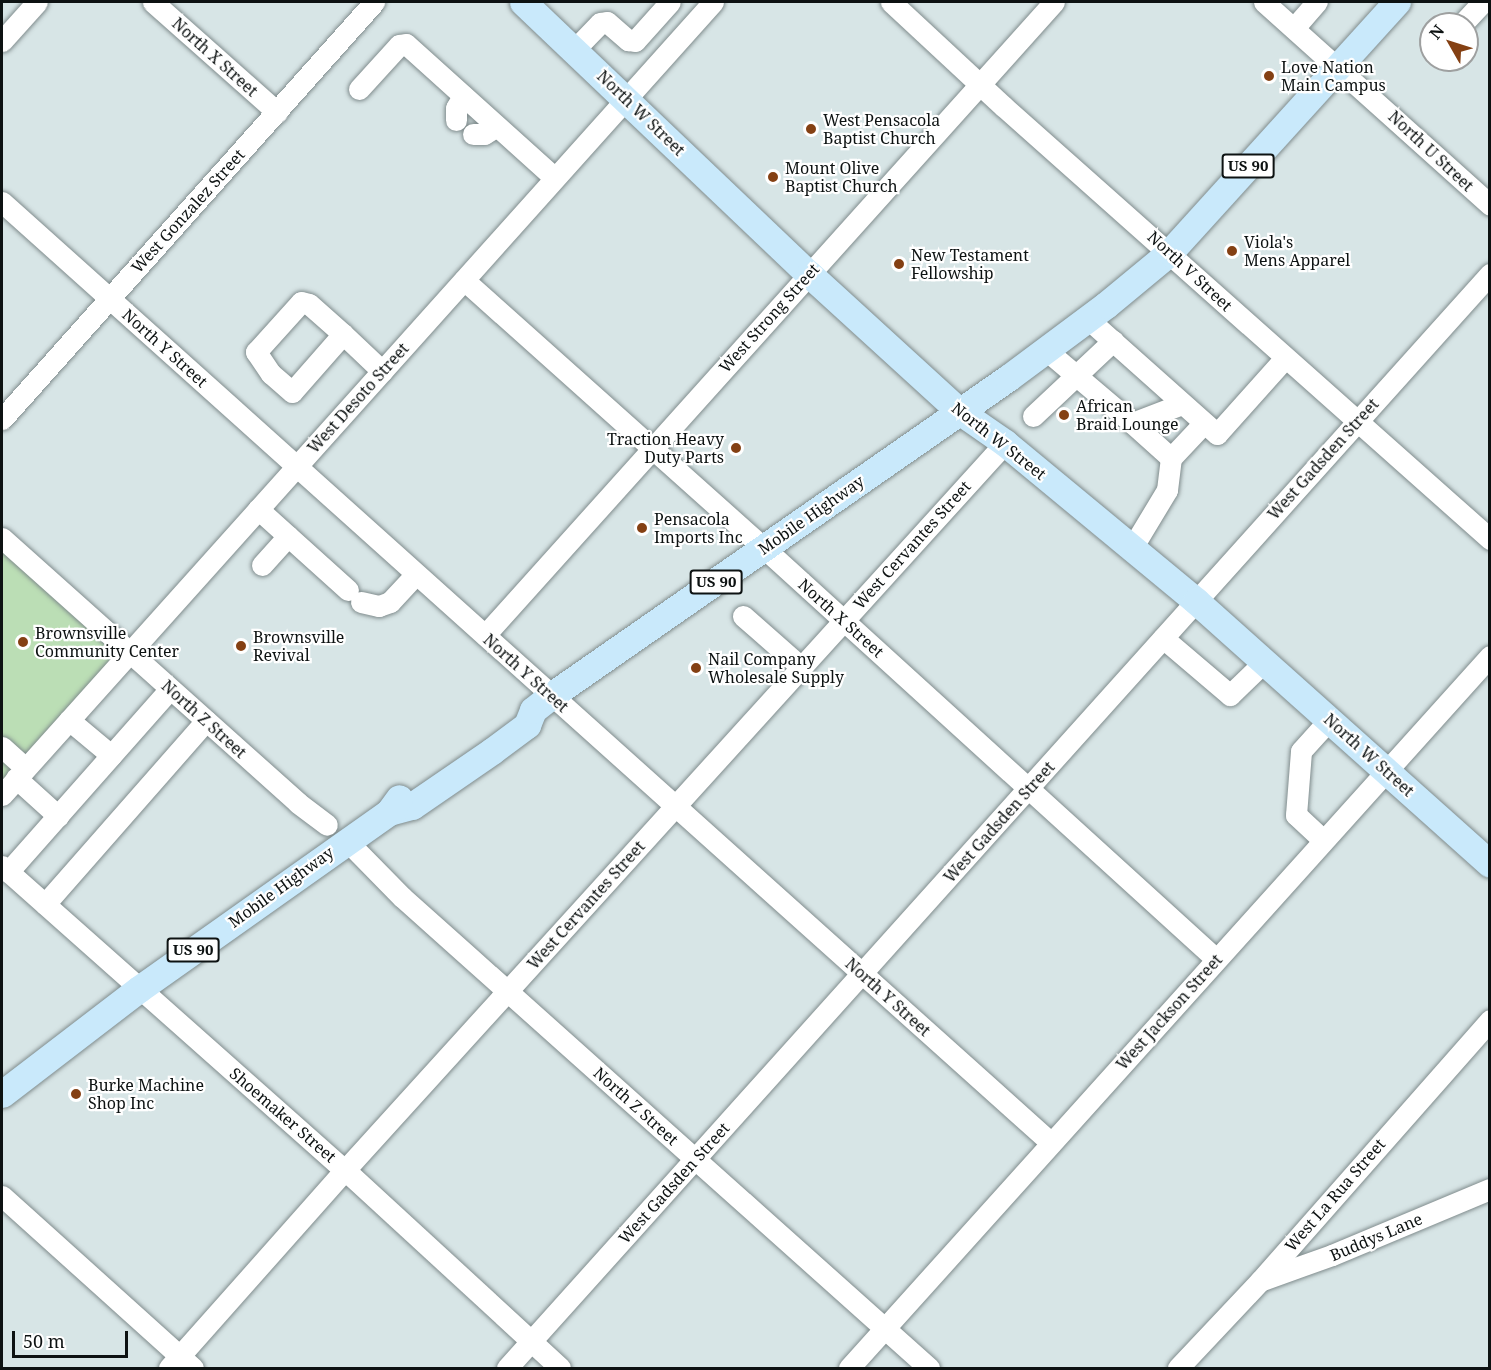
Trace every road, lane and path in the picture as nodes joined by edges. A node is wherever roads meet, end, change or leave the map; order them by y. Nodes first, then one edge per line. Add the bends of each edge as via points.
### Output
1 (37, 2) edge
2 (153, 2) edge
3 (375, 2) edge
4 (523, 2) edge
5 (670, 2) edge
6 (891, 2) edge
7 (1054, 2) edge
8 (1264, 2) edge
9 (1317, 2) edge
10 (1397, 2) edge
11 (709, 3) edge
12 (1294, 28) junction
13 (2, 41) edge
14 (574, 50) junction
15 (1339, 67) junction
16 (980, 83) junction
17 (359, 89) dead end
18 (463, 96) junction
19 (627, 99) junction
20 (277, 112) junction
21 (456, 120) dead end
22 (497, 126) junction
23 (473, 134) dead end
24 (555, 178) junction
25 (2, 202) edge
26 (1490, 205) edge
27 (1170, 252) junction
28 (809, 274) junction
29 (1490, 274) edge
30 (464, 280) junction
31 (110, 298) junction
32 (1088, 319) junction
33 (343, 334) dead end
34 (1113, 341) junction
35 (1046, 350) junction
36 (1285, 358) junction
37 (382, 371) junction
38 (1076, 375) junction
39 (1182, 404) junction
40 (959, 411) junction
41 (1033, 416) dead end
42 (2, 419) edge
43 (1357, 421) junction
44 (1132, 423) junction
45 (1204, 423) junction
46 (1005, 443) junction
47 (652, 450) junction
48 (1171, 458) junction
49 (296, 466) junction
50 (258, 509) junction
51 (288, 536) junction
52 (2, 538) edge
53 (1490, 539) edge
54 (764, 548) junction
55 (1132, 548) junction
56 (262, 565) dead end
57 (416, 574) junction
58 (1196, 601) junction
59 (743, 616) dead end
60 (843, 620) junction
61 (485, 635) junction
62 (1163, 638) junction
63 (130, 653) junction
64 (1490, 656) edge
65 (1264, 662) junction
66 (801, 667) junction
67 (170, 689) junction
68 (543, 703) junction
69 (69, 720) junction
70 (1329, 720) junction
71 (206, 721) junction
72 (2, 747) edge
73 (111, 755) junction
74 (1386, 770) junction
75 (21, 773) junction
76 (1029, 789) junction
77 (2, 795) edge
78 (675, 807) junction
79 (58, 816) junction
80 (337, 833) junction
81 (1323, 840) junction
82 (1490, 864) edge
83 (5, 869) edge
84 (45, 904) junction
85 (1216, 959) junction
86 (861, 973) junction
87 (139, 989) junction
88 (507, 992) junction
89 (1490, 1020) edge
90 (2, 1094) edge
91 (1051, 1143) junction
92 (696, 1159) junction
93 (345, 1170) junction
94 (1490, 1189) edge
95 (2, 1196) edge
96 (1260, 1281) junction
97 (885, 1329) junction
98 (531, 1342) junction
99 (180, 1364) edge
100 (507, 1368) edge
101 (560, 1368) edge
102 (849, 1368) edge
103 (929, 1368) edge
104 (1178, 1368) edge

1 - 13 street
2 - 20 street, North X Street
3 - 20 street, West Gonzalez Street
4 - 14 main road, North W Street
5 - 14 street via 635,41 628,40 608,22 600,23
6 - 16 street, North V Street
7 - 16 street, West Strong Street
8 - 12 street, North U Street
9 - 12 street
10 - 15 main road, US 90
11 - 19 street, West Desoto Street
12 - 15 street, North U Street
14 - 19 main road, North W Street
15 - 26 street, North U Street
15 - 27 main road, US 90
16 - 27 street, North V Street
16 - 28 street, West Strong Street
17 - 18 street via 402,43
18 - 21 street via 456,108
18 - 22 street
19 - 24 street, West Desoto Street
19 - 28 main road, North W Street
20 - 31 street, West Gonzalez Street
22 - 23 street via 484,134
22 - 24 street
24 - 30 street, West Desoto Street
25 - 31 street, North Y Street
27 - 32 main road, US 90
27 - 36 street, North V Street
28 - 40 main road, North W Street
28 - 47 street, West Strong Street
29 - 43 street, West Gadsden Street
30 - 37 street, West Desoto Street
30 - 47 street, North X Street
31 - 42 street, West Gonzalez Street
31 - 49 street, North Y Street
32 - 34 street
32 - 35 main road, Mobile Highway / US 90
33 - 37 street
34 - 38 street
34 - 39 street
35 - 38 street
35 - 40 main road, Mobile Highway / US 90
36 - 43 street, North V Street
36 - 45 street via 1217,434
37 - 49 street, West Desoto Street
38 - 41 street
38 - 44 street
39 - 44 street
39 - 45 street
40 - 46 main road, North W Street
40 - 54 main road, Mobile Highway / US 90
43 - 53 street, North V Street
43 - 58 street, West Gadsden Street
44 - 48 street
45 - 48 street
46 - 55 main road, North W Street
46 - 60 street, West Cervantes Street
47 - 54 street, North X Street
47 - 61 street, West Strong Street
48 - 55 street via 1167,490
49 - 50 street, West Desoto Street
49 - 57 street, North Y Street
50 - 51 street
50 - 63 street, West Desoto Street
51 - 56 street
51 - 57 street via 355,596 380,606 390,603
52 - 63 street, North Z Street
54 - 60 street, North X Street
54 - 68 main road, Mobile Highway / US 90
55 - 58 main road, North W Street
57 - 61 street, North Y Street
58 - 62 street, West Gadsden Street
58 - 65 main road, North W Street
59 - 66 street
60 - 66 street, West Cervantes Street
60 - 76 street, North X Street
61 - 68 street, North Y Street
62 - 65 street via 1230,695
62 - 76 street, West Gadsden Street
63 - 67 street, North Z Street
63 - 69 street, West Desoto Street
64 - 74 street, West Jackson Street
65 - 70 main road, North W Street
66 - 78 street, West Cervantes Street
67 - 71 street, North Z Street
67 - 73 street
68 - 78 street, North Y Street
68 - 80 main road, Mobile Highway / US 90 via 517,711 482,735 404,792 389,812
69 - 73 street
69 - 75 street, West Desoto Street
70 - 74 main road, North W Street
70 - 81 street via 1301,751 1296,815
71 - 80 street, North Z Street
71 - 84 street
72 - 75 street
73 - 79 street
74 - 81 street, West Jackson Street
74 - 82 main road, North W Street
75 - 77 street, West Desoto Street
75 - 79 street
76 - 85 street, North X Street
76 - 86 street, West Gadsden Street
78 - 86 street, North Y Street
78 - 88 street, West Cervantes Street
79 - 83 street
80 - 87 main road, Mobile Highway / US 90
80 - 88 street, North Z Street
81 - 85 street, West Jackson Street
83 - 84 street, Shoemaker Street
84 - 87 street, Shoemaker Street
85 - 91 street, West Jackson Street
86 - 91 street, North Y Street
86 - 92 street, West Gadsden Street
87 - 90 main road, Mobile Highway / US 90
87 - 93 street, Shoemaker Street
88 - 92 street, North Z Street
88 - 93 street, West Cervantes Street
89 - 96 street, West La Rua Street
91 - 97 street, West Jackson Street
92 - 97 street, North Z Street
92 - 98 street, West Gadsden Street
93 - 98 street, Shoemaker Street
93 - 99 street, West Cervantes Street
94 - 96 street, Buddys Lane
95 - 99 street
96 - 104 street, West La Rua Street
97 - 102 street, West Jackson Street
97 - 103 street, North Z Street
98 - 100 street, West Gadsden Street
98 - 101 street, Shoemaker Street

